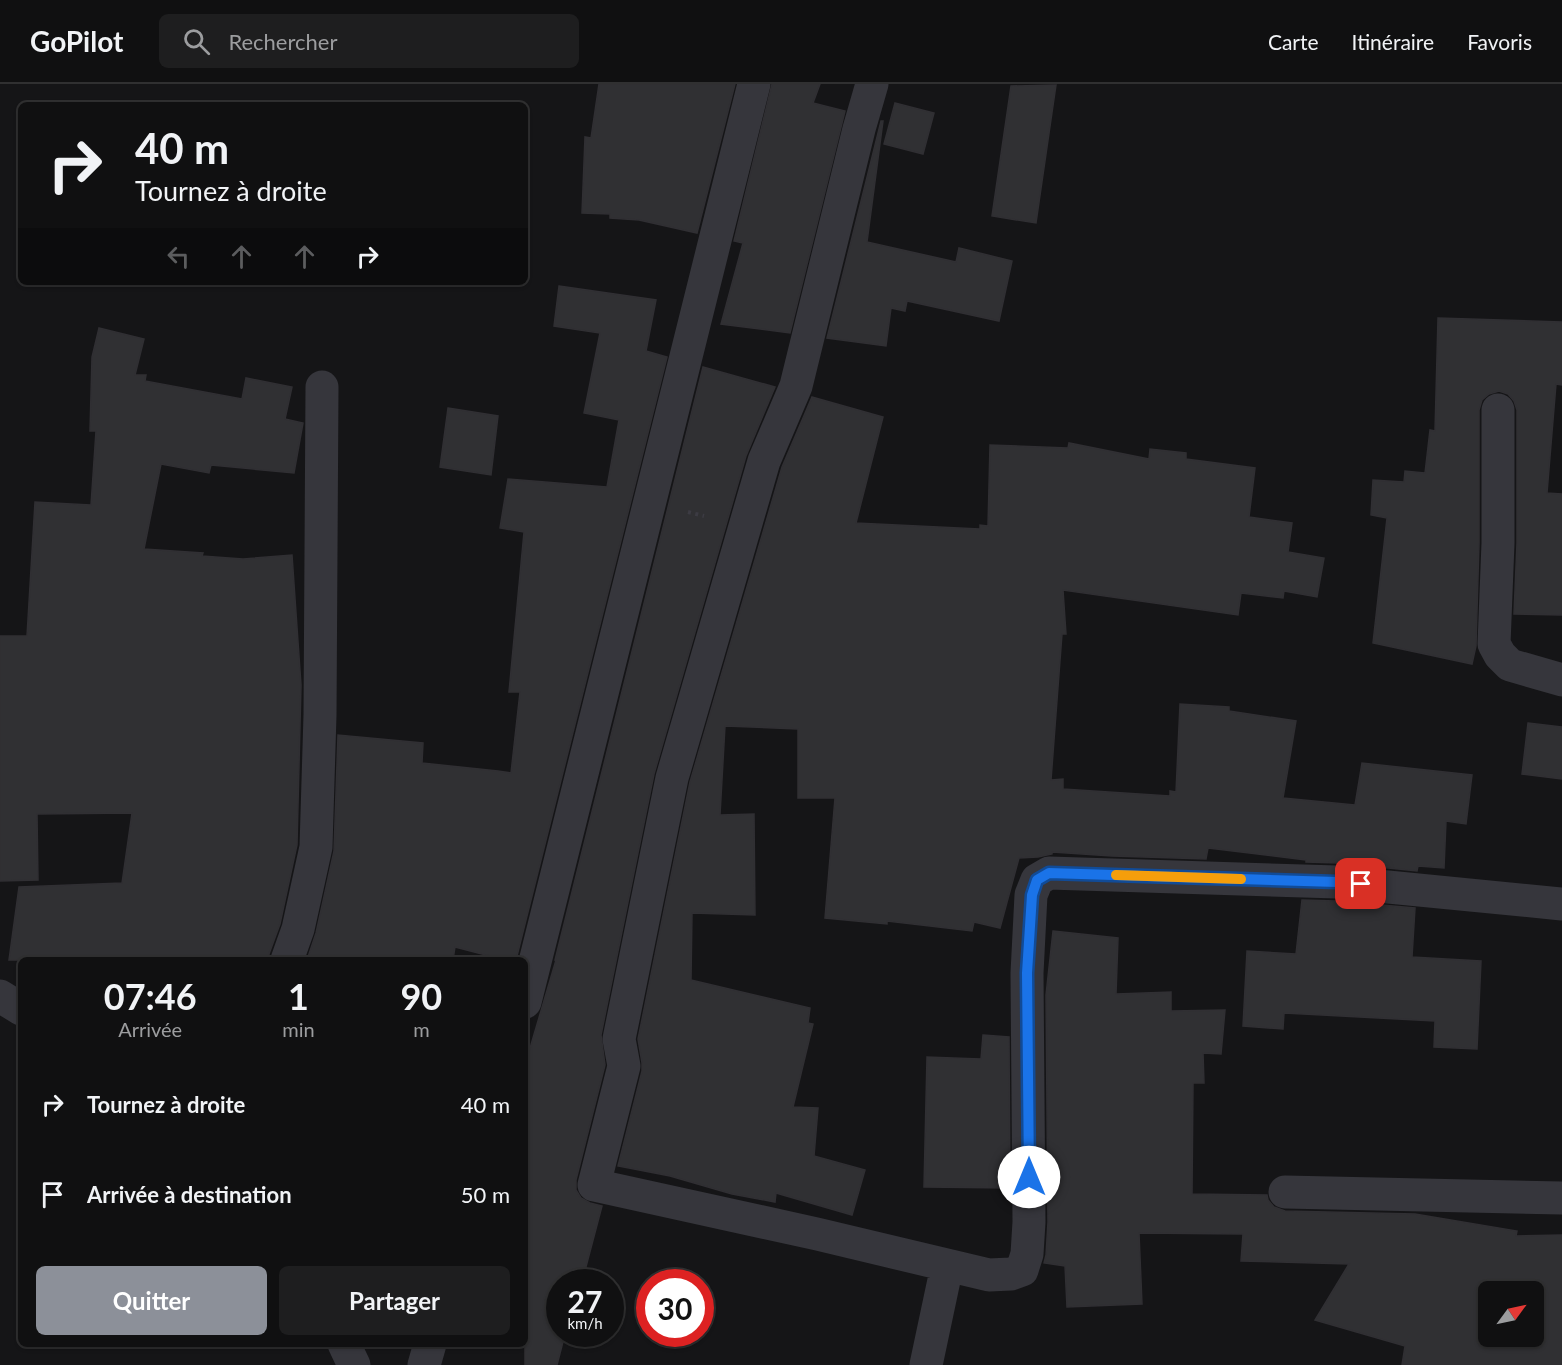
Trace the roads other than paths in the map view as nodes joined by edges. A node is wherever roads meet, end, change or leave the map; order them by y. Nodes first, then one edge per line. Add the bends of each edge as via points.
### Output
1 (754, 84) edge
2 (872, 84) edge
3 (322, 387) dead end
4 (1498, 410) dead end
5 (1562, 680) edge
6 (1562, 904) edge
7 (288, 957) edge
8 (528, 990) edge
9 (0, 996) edge
10 (18, 1007) edge
11 (1285, 1192) dead end
12 (1562, 1198) edge
13 (947, 1266) junction
14 (345, 1347) edge
15 (429, 1347) edge
16 (354, 1365) edge
17 (424, 1365) edge
18 (926, 1365) edge

1 - 8 street
2 - 13 street via 796,386 764,461 672,778 619,1039 624,1066 594,1185
3 - 7 street via 316,847
4 - 5 street via 1494,644 1510,665
6 - 13 street via 1337,882 1049,873 1037,880 1032,895 1027,973 1028,1254 1022,1270 1011,1274 989,1275
9 - 10 street
11 - 12 street
13 - 18 street
14 - 16 street
15 - 17 street

